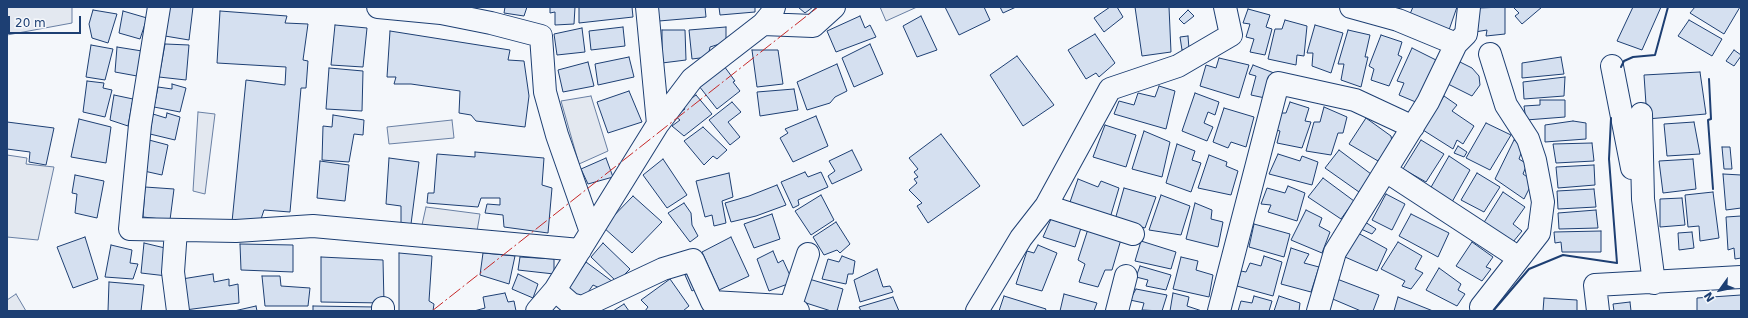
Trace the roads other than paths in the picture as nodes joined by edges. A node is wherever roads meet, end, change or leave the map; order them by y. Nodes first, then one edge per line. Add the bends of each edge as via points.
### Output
1 (159, 7) edge
2 (378, 7) edge
3 (647, 7) edge
4 (834, 7) edge
5 (1225, 7) edge
6 (1351, 7) edge
7 (1469, 7) edge
8 (493, 15) edge
9 (768, 16) edge
10 (1456, 44) junction
11 (1490, 54) dead end
12 (1612, 66) dead end
13 (1641, 114) dead end
14 (658, 124) junction
15 (1413, 127) junction
16 (1386, 170) junction
17 (1643, 199) junction
18 (1046, 206) junction
19 (176, 230) junction
20 (1133, 234) dead end
21 (585, 241) junction
22 (808, 254) dead end
23 (1519, 258) junction
24 (1126, 276) dead end
25 (1741, 277) edge
26 (1654, 282) junction
27 (555, 290) junction
28 (583, 309) edge
29 (794, 310) edge
30 (178, 311) edge
31 (536, 311) edge
32 (977, 311) edge
33 (1117, 311) edge
34 (1219, 311) edge
35 (1318, 311) edge
36 (1482, 311) edge
37 (1598, 311) edge

1 - 19 street via 140,125 130,229
2 - 8 street
3 - 14 street
4 - 9 street via 813,26
5 - 18 street via 1231,35 1178,66 1110,89
6 - 10 street via 1398,20
7 - 10 street via 1466,34
8 - 21 street via 541,36 545,92
9 - 14 street via 692,79
10 - 15 street
11 - 23 street via 1506,106 1528,139 1543,202 1539,233
12 - 17 street via 1634,181
13 - 17 street
14 - 21 street
15 - 16 street
15 - 34 street via 1355,100 1278,83
16 - 23 street
16 - 35 street via 1335,252
17 - 26 street
18 - 20 street
18 - 32 street via 1021,238
19 - 21 street via 236,231 313,226
19 - 30 street via 173,272
21 - 27 street
22 - 29 street
23 - 36 street via 1481,307
24 - 33 street
25 - 26 street
26 - 37 street via 1595,285
27 - 28 street via 571,304
27 - 31 street
28 - 29 street via 663,269 692,260 712,302 783,306

